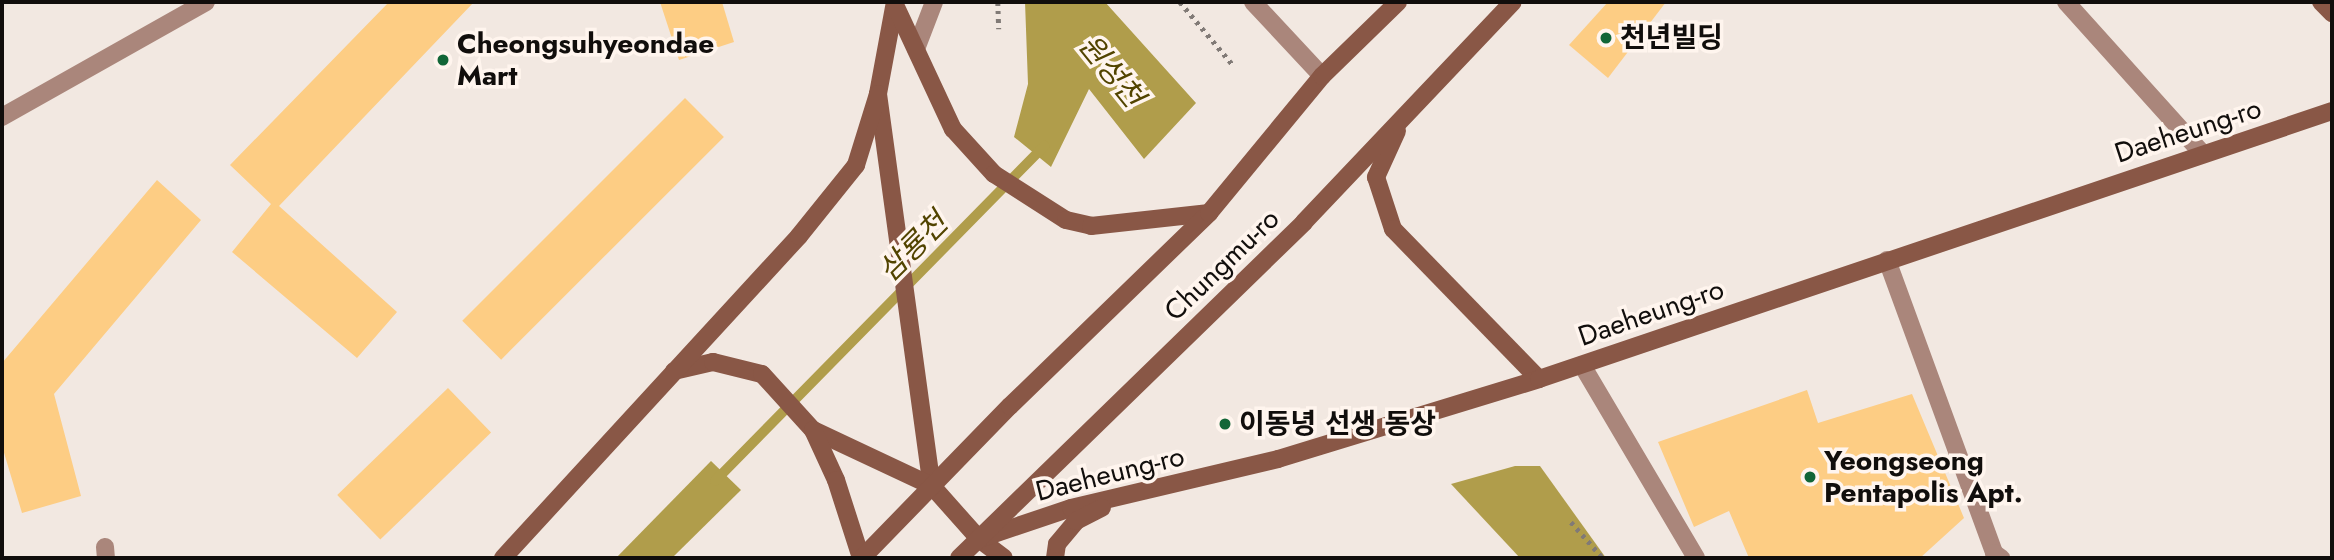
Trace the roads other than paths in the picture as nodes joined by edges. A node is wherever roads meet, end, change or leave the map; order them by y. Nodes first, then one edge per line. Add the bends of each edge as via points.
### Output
1 (206, 2) edge
2 (934, 2) edge
3 (1253, 2) edge
4 (1398, 2) edge
5 (1513, 2) edge
6 (2066, 2) edge
7 (2321, 2) edge
8 (896, 4) edge
9 (2332, 13) edge
10 (916, 49) junction
11 (1322, 76) junction
12 (878, 94) junction
13 (2332, 111) edge
14 (2, 117) edge
15 (1404, 117) junction
16 (2202, 153) junction
17 (1209, 212) junction
18 (1887, 260) junction
19 (1582, 365) junction
20 (674, 371) junction
21 (1539, 379) junction
22 (813, 430) junction
23 (932, 486) junction
24 (1130, 495) junction
25 (979, 539) junction
26 (1997, 556) edge
27 (503, 558) edge
28 (862, 558) edge
29 (959, 558) edge
30 (1004, 558) edge
31 (1055, 558) edge
32 (1696, 558) edge

1 - 14 street
2 - 10 street
3 - 11 street
4 - 11 street, Chungmu-ro
5 - 15 street, Chungmu-ro
6 - 16 street
7 - 9 street
8 - 10 street
8 - 12 street
10 - 17 street via 953,129 994,174 1066,220 1091,226
11 - 17 street, Chungmu-ro
12 - 20 street via 856,165 799,236
12 - 23 street
13 - 16 street, Daeheung-ro
15 - 21 street via 1376,177 1393,229
15 - 25 street, Chungmu-ro via 1304,222
16 - 18 street, Daeheung-ro
17 - 23 street, Chungmu-ro
18 - 19 street, Daeheung-ro
18 - 26 street
19 - 21 street, Daeheung-ro
19 - 32 street
20 - 22 street via 713,362 762,374
20 - 27 street
21 - 24 street, Daeheung-ro via 1278,459
22 - 23 street
22 - 28 street
23 - 25 street
23 - 28 street, Chungmu-ro
24 - 25 street, Daeheung-ro via 1071,508
24 - 31 street via 1076,521 1057,544
25 - 29 street, Chungmu-ro
25 - 30 street

